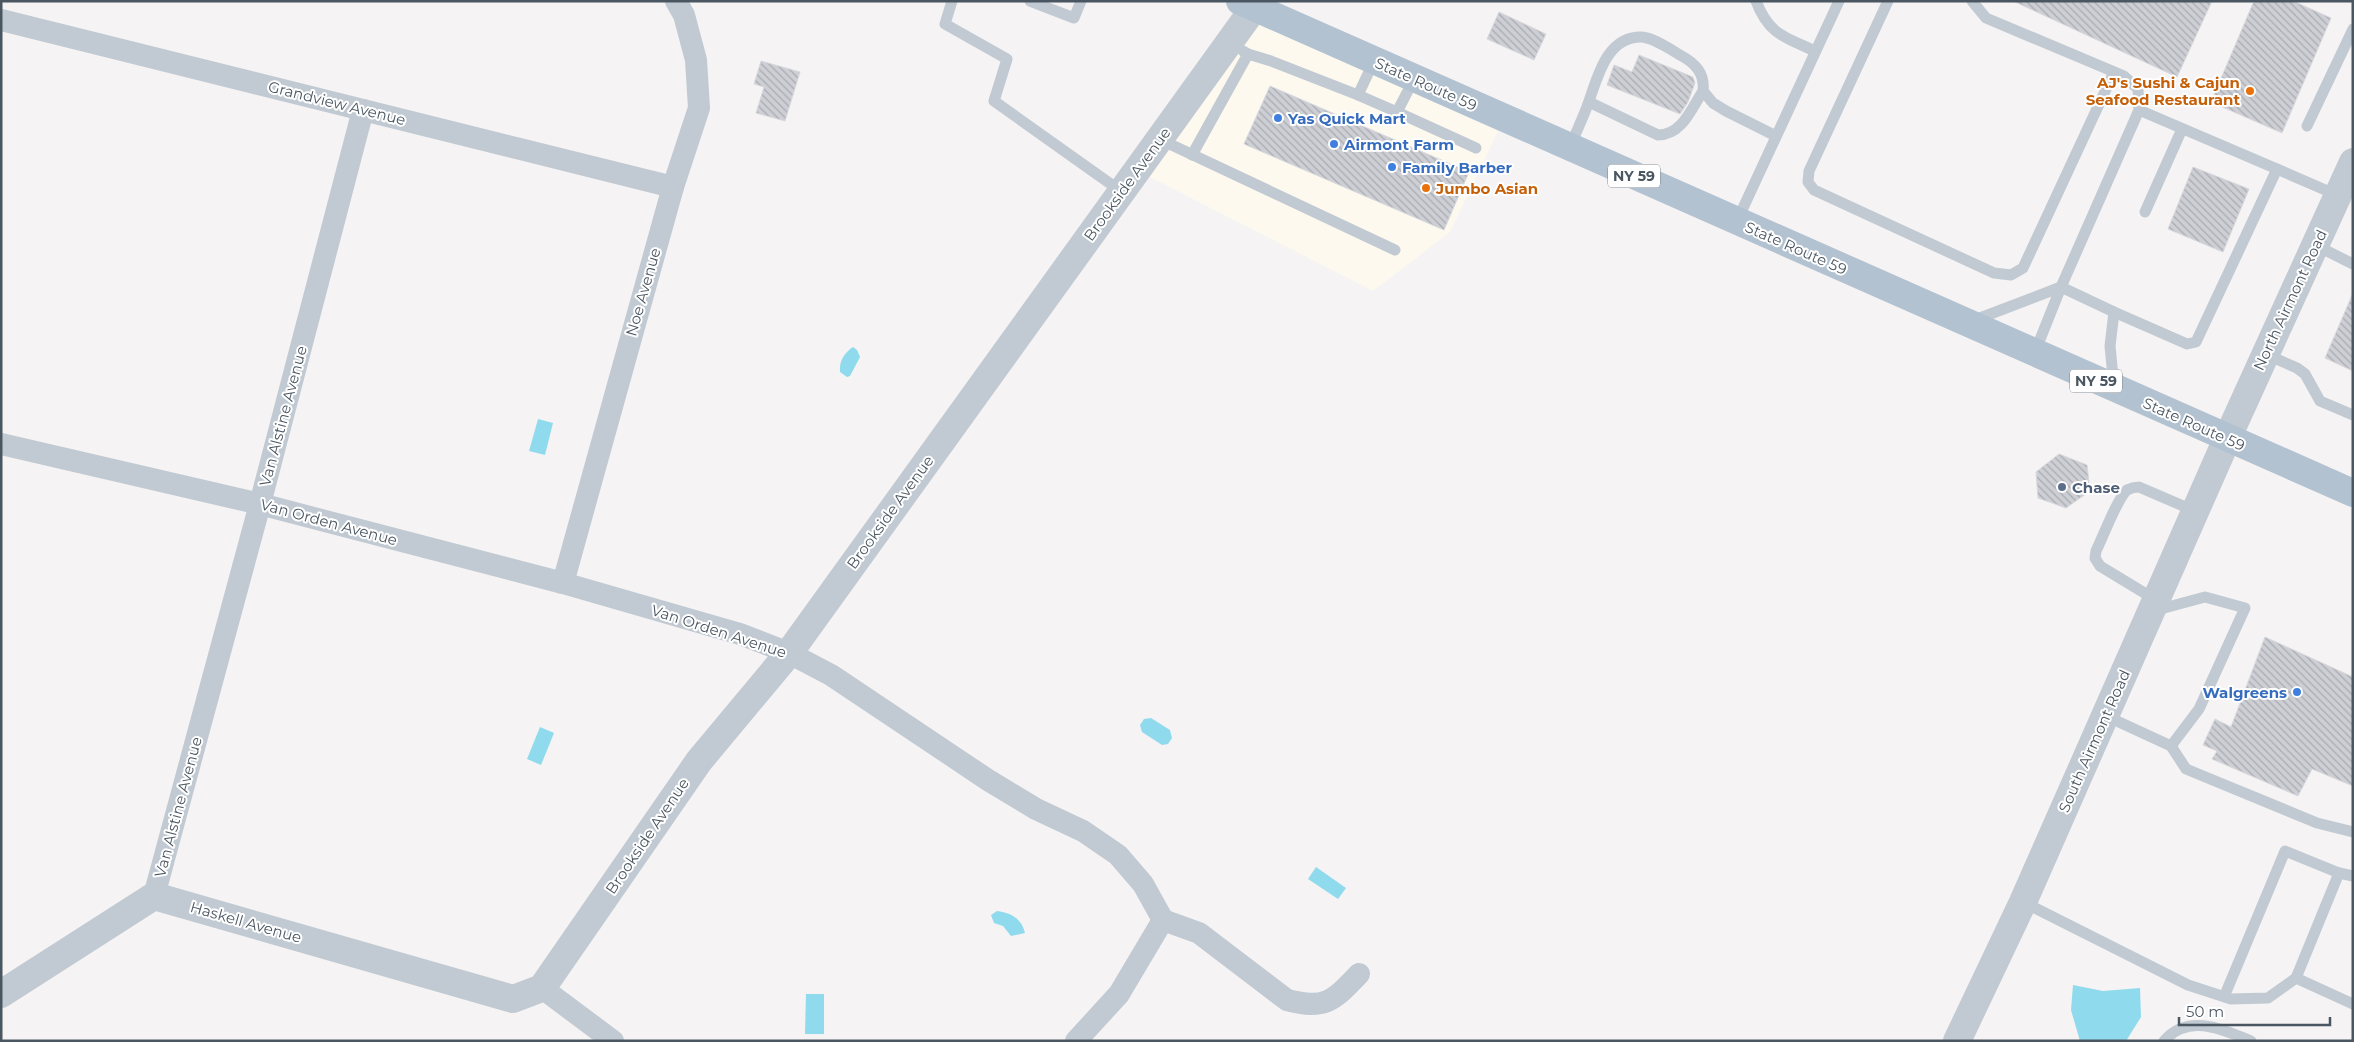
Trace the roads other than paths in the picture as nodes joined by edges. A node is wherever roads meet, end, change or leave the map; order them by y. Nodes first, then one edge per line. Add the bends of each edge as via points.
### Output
1 (676, 1) edge
2 (952, 1) edge
3 (1030, 1) edge
4 (1081, 1) edge
5 (1756, 1) edge
6 (1838, 1) edge
7 (1888, 1) edge
8 (1972, 1) edge
9 (1247, 4) edge
10 (1, 20) edge
11 (2353, 29) edge
12 (1238, 48) junction
13 (1815, 52) junction
14 (1374, 61) junction
15 (2114, 72) junction
16 (1414, 79) junction
17 (1703, 91) junction
18 (1358, 95) junction
19 (1589, 102) junction
20 (363, 110) junction
21 (2139, 110) junction
22 (1397, 112) junction
23 (2307, 126) dead end
24 (2182, 129) junction
25 (1776, 136) junction
26 (1159, 139) junction
27 (1476, 148) dead end
28 (1570, 148) junction
29 (1192, 155) junction
30 (2353, 162) edge
31 (2277, 169) junction
32 (673, 186) junction
33 (1122, 192) junction
34 (2338, 195) junction
35 (2145, 212) dead end
36 (1736, 221) junction
37 (2315, 245) junction
38 (1395, 250) dead end
39 (2353, 264) edge
40 (2061, 287) junction
41 (2114, 312) junction
42 (1966, 323) junction
43 (2035, 353) junction
44 (2265, 354) junction
45 (2114, 389) junction
46 (2353, 415) edge
47 (2227, 439) junction
48 (1, 444) edge
49 (2353, 493) edge
50 (260, 504) junction
51 (2195, 511) junction
52 (562, 583) junction
53 (2154, 605) junction
54 (789, 653) junction
55 (2106, 716) junction
56 (2171, 746) junction
57 (2353, 832) edge
58 (2339, 873) junction
59 (2353, 876) edge
60 (154, 896) junction
61 (2023, 902) junction
62 (1163, 920) junction
63 (1359, 974) dead end
64 (2296, 978) junction
65 (542, 988) junction
66 (1, 994) edge
67 (2224, 997) junction
68 (2353, 1004) edge
69 (613, 1041) edge
70 (1076, 1041) edge
71 (1957, 1041) edge
72 (2164, 1041) edge
73 (2251, 1041) edge

1 - 32 street, Noe Avenue via 684,15 696,60 699,108
2 - 33 lane via 945,24 1007,59 994,101
3 - 4 lane via 1074,18
5 - 13 lane via 1762,18 1771,29
6 - 13 lane
7 - 15 lane via 1809,171 1808,182 1814,190 1994,273 2011,275 2023,268
8 - 15 lane via 1986,18
9 - 12 street, Brookside Avenue
9 - 14 main road, State Route 59 / NY 59
10 - 20 street, Grandview Avenue
11 - 23 lane
12 - 18 lane
12 - 26 street, Brookside Avenue
12 - 29 lane
13 - 25 lane
14 - 16 main road, State Route 59 / NY 59
14 - 18 lane
15 - 21 lane via 2124,76 2138,89
16 - 22 lane
16 - 28 main road, State Route 59 / NY 59
17 - 19 lane via 1679,127 1668,135 1658,135
17 - 19 lane via 1704,80 1693,62 1642,37 1622,42 1609,53
17 - 25 lane via 1713,103
18 - 22 lane
19 - 28 lane
20 - 32 street, Grandview Avenue
20 - 50 street, Van Alstine Avenue
21 - 24 lane
21 - 40 lane
22 - 27 lane
24 - 31 lane
24 - 35 lane
25 - 36 lane
26 - 29 lane
26 - 33 street, Brookside Avenue
28 - 36 main road, State Route 59 / NY 59
29 - 38 lane
30 - 34 street, North Airmont Road
31 - 34 lane
31 - 41 lane via 2196,342 2187,344
32 - 52 street, Noe Avenue
33 - 54 street, Brookside Avenue
34 - 37 street, North Airmont Road
36 - 42 main road, State Route 59 / NY 59
37 - 39 lane
37 - 44 street, North Airmont Road
40 - 41 lane
40 - 42 lane
40 - 43 lane
41 - 45 lane via 2110,346
42 - 43 main road, State Route 59 / NY 59
43 - 45 main road, State Route 59 / NY 59
44 - 46 lane via 2305,374 2320,401
44 - 47 street, North Airmont Road
45 - 47 main road, State Route 59 / NY 59
47 - 49 main road, State Route 59 / NY 59
47 - 51 street, South Airmont Road
48 - 50 street, Van Orden Avenue
50 - 52 street, Van Orden Avenue
50 - 60 street, Van Alstine Avenue
51 - 53 street, South Airmont Road
51 - 53 lane via 2139,487 2126,491 2096,551 2095,558 2100,566
52 - 54 street, Van Orden Avenue via 740,634
53 - 55 street, South Airmont Road
53 - 56 lane via 2205,597 2245,608 2199,709
54 - 62 street, Van Orden Avenue via 831,675 988,780 1036,809 1083,831 1118,855 1143,884
54 - 65 street, Brookside Avenue via 699,761
55 - 56 lane
55 - 61 street, South Airmont Road
56 - 57 lane via 2186,769 2317,823
58 - 59 lane
58 - 64 lane
58 - 67 lane via 2285,850
60 - 65 street, Haskell Avenue via 513,999
60 - 66 street
61 - 67 lane via 2188,986
61 - 71 street, South Airmont Road
62 - 63 street via 1199,933 1287,1000 1301,1004 1326,1003 1337,997
62 - 70 street via 1119,994
64 - 67 lane via 2268,998
64 - 68 lane
65 - 69 street
72 - 73 lane via 2171,1033 2194,1024 2226,1030

